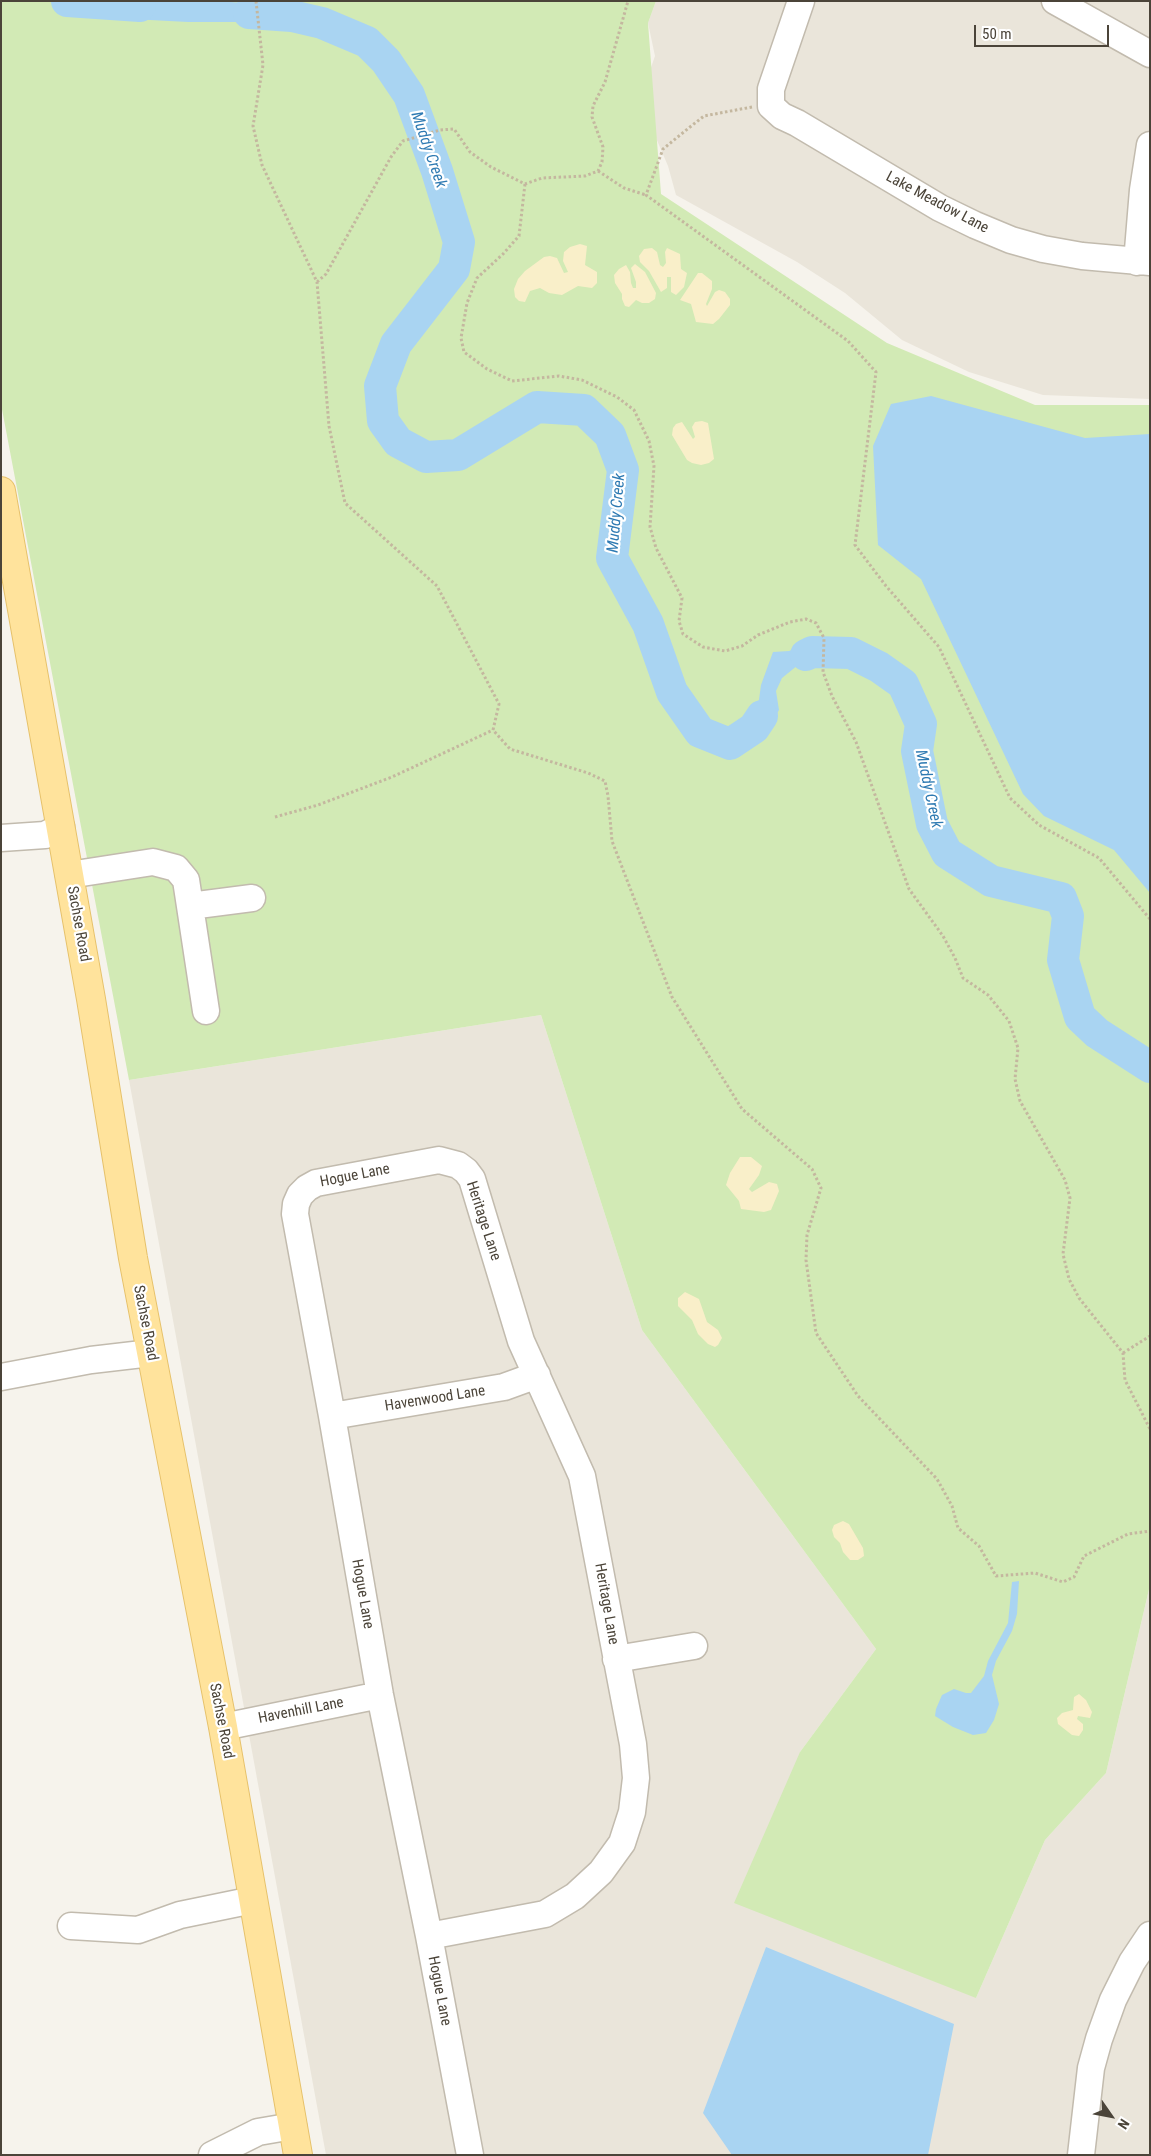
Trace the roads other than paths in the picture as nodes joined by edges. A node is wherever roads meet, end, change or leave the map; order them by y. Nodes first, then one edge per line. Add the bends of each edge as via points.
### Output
1 (801, 1) edge
2 (1055, 1) edge
3 (1150, 54) edge
4 (1150, 145) edge
5 (1144, 262) edge
6 (1, 490) edge
7 (61, 827) junction
8 (1, 838) edge
9 (69, 875) junction
10 (252, 898) dead end
11 (190, 906) junction
12 (206, 1011) dead end
13 (458, 1165) joint
14 (151, 1353) junction
15 (537, 1375) junction
16 (1, 1377) edge
17 (332, 1416) junction
18 (694, 1646) dead end
19 (616, 1659) junction
20 (380, 1695) junction
21 (223, 1727) junction
22 (253, 1900) junction
23 (71, 1926) dead end
24 (1150, 1935) edge
25 (429, 1936) junction
26 (293, 2126) junction
27 (212, 2155) edge
28 (298, 2155) edge
29 (470, 2155) edge
30 (1080, 2155) edge

1 - 5 street, Lake Meadow Lane via 771,89 771,106 782,116 940,208 1011,240 1082,256
2 - 3 street
4 - 5 street via 1143,190
6 - 7 main road, Sachse Road
7 - 8 street via 46,835
7 - 9 main road, Sachse Road
9 - 11 street via 153,862 176,868 186,880
9 - 14 main road, Sachse Road
10 - 11 street
11 - 12 street
13 - 15 street, Heritage Lane via 472,1180 521,1341
13 - 17 street, Hogue Lane via 439,1160 326,1181 307,1188 300,1195 296,1204 296,1224
14 - 16 street via 91,1360
14 - 21 main road, Sachse Road
15 - 17 street, Havenwood Lane via 504,1387
15 - 19 street, Heritage Lane via 582,1476
17 - 20 street, Hogue Lane
18 - 19 street
19 - 25 street, Heritage Lane via 633,1744 636,1778 632,1812 622,1843 601,1872 575,1896 545,1914
20 - 21 street, Havenhill Lane
20 - 25 street, Hogue Lane
21 - 22 main road, Sachse Road
22 - 23 street via 180,1915 138,1930
22 - 26 main road, Sachse Road
24 - 30 street via 1113,2000 1099,2040 1091,2068
25 - 29 street, Hogue Lane
26 - 27 street via 258,2132
26 - 28 main road, Sachse Road

